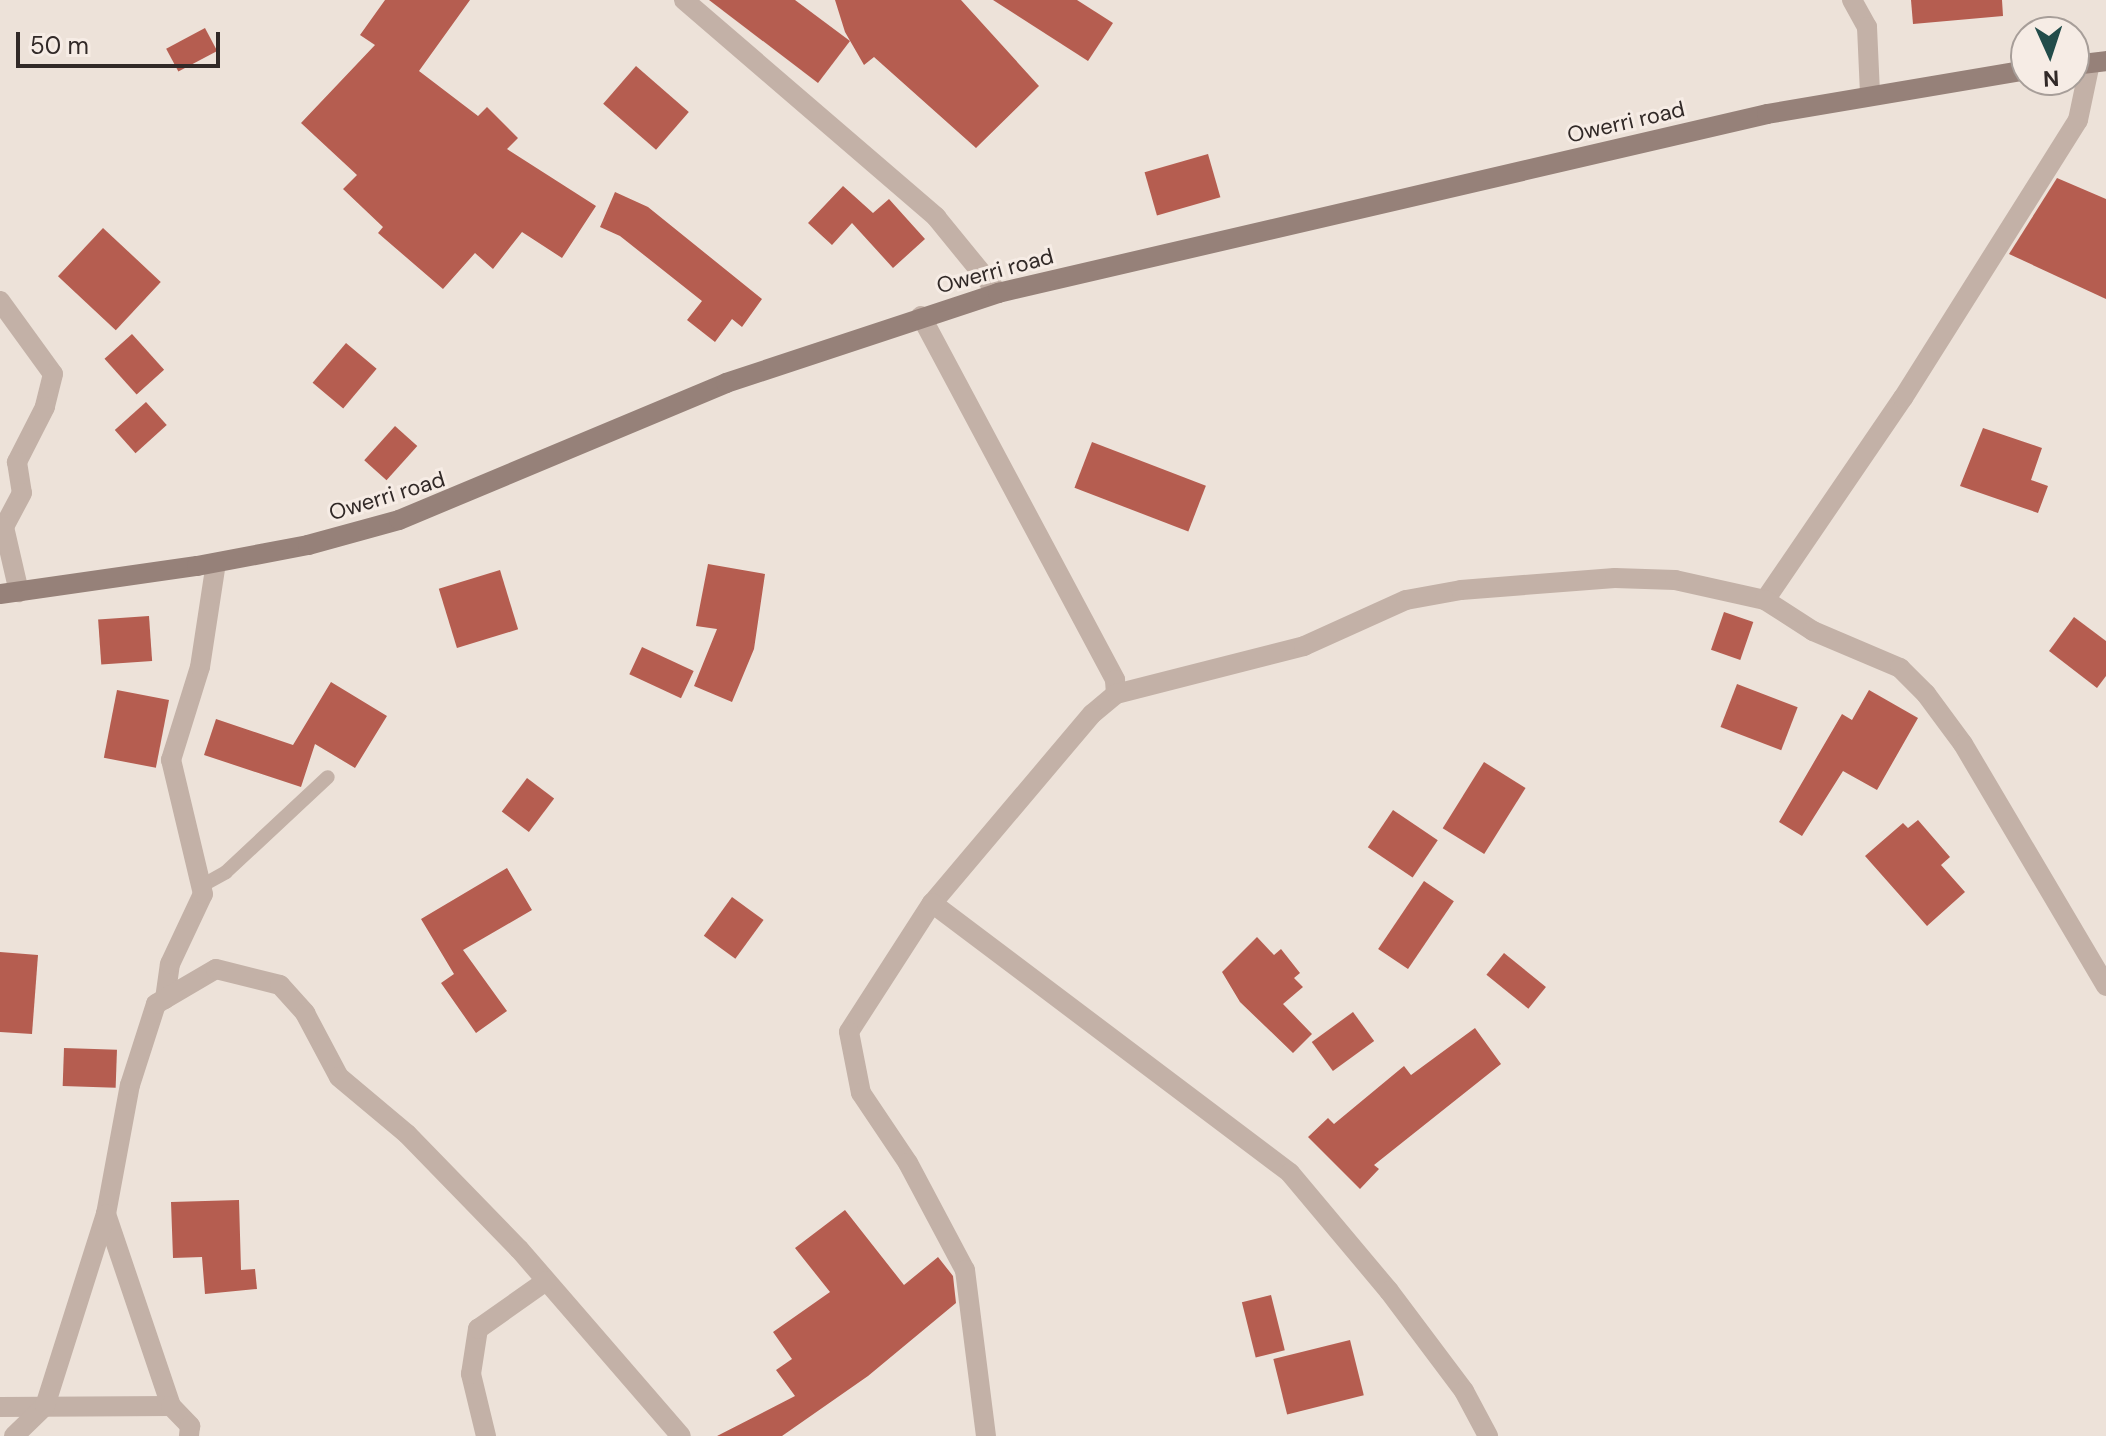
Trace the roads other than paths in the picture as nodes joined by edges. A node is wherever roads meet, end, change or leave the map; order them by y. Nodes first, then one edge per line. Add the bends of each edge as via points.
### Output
1 (684, 0) edge
2 (1852, 0) edge
3 (2010, 72) edge
4 (1870, 93) junction
5 (2083, 96) edge
6 (998, 293) junction
7 (0, 301) edge
8 (921, 316) junction
9 (2, 526) edge
10 (216, 563) junction
11 (10, 593) edge
12 (1765, 600) junction
13 (1116, 694) junction
14 (328, 777) dead end
15 (203, 885) junction
16 (932, 903) junction
17 (2106, 986) edge
18 (165, 999) junction
19 (106, 1214) junction
20 (546, 1281) junction
21 (45, 1406) junction
22 (171, 1406) junction
23 (0, 1407) edge
24 (14, 1436) edge
25 (189, 1436) edge
26 (486, 1436) edge
27 (681, 1436) edge
28 (986, 1436) edge
29 (1488, 1436) edge

1 - 6 street via 936,217
2 - 4 street via 1867,27
3 - 4 main road, Owerri road
4 - 6 main road, Owerri road
5 - 12 street via 2078,120 1903,398
6 - 8 main road, Owerri road
7 - 9 street via 53,374 45,407 17,462 22,493
8 - 10 main road, Owerri road via 726,383 447,504 308,545
8 - 13 street via 1115,680
9 - 11 street
10 - 11 main road, Owerri road
10 - 15 street via 200,667 171,760
12 - 13 street via 1675,580 1615,578 1461,590 1406,600 1304,646
12 - 17 street via 1813,631 1900,668 1926,694 1963,744
13 - 16 street via 1092,714
14 - 15 lane via 226,872
15 - 18 street via 201,905 170,964
16 - 28 street via 849,1032 861,1093 908,1163 965,1270
16 - 29 street via 1290,1173 1389,1291 1464,1391
18 - 19 street via 156,1004 130,1085
18 - 20 street via 216,969 280,985 305,1013 339,1077 407,1134
19 - 21 street
19 - 22 street
20 - 26 street via 478,1329 471,1374
20 - 27 street
21 - 22 street
21 - 23 street
21 - 24 street
22 - 25 street via 190,1426

